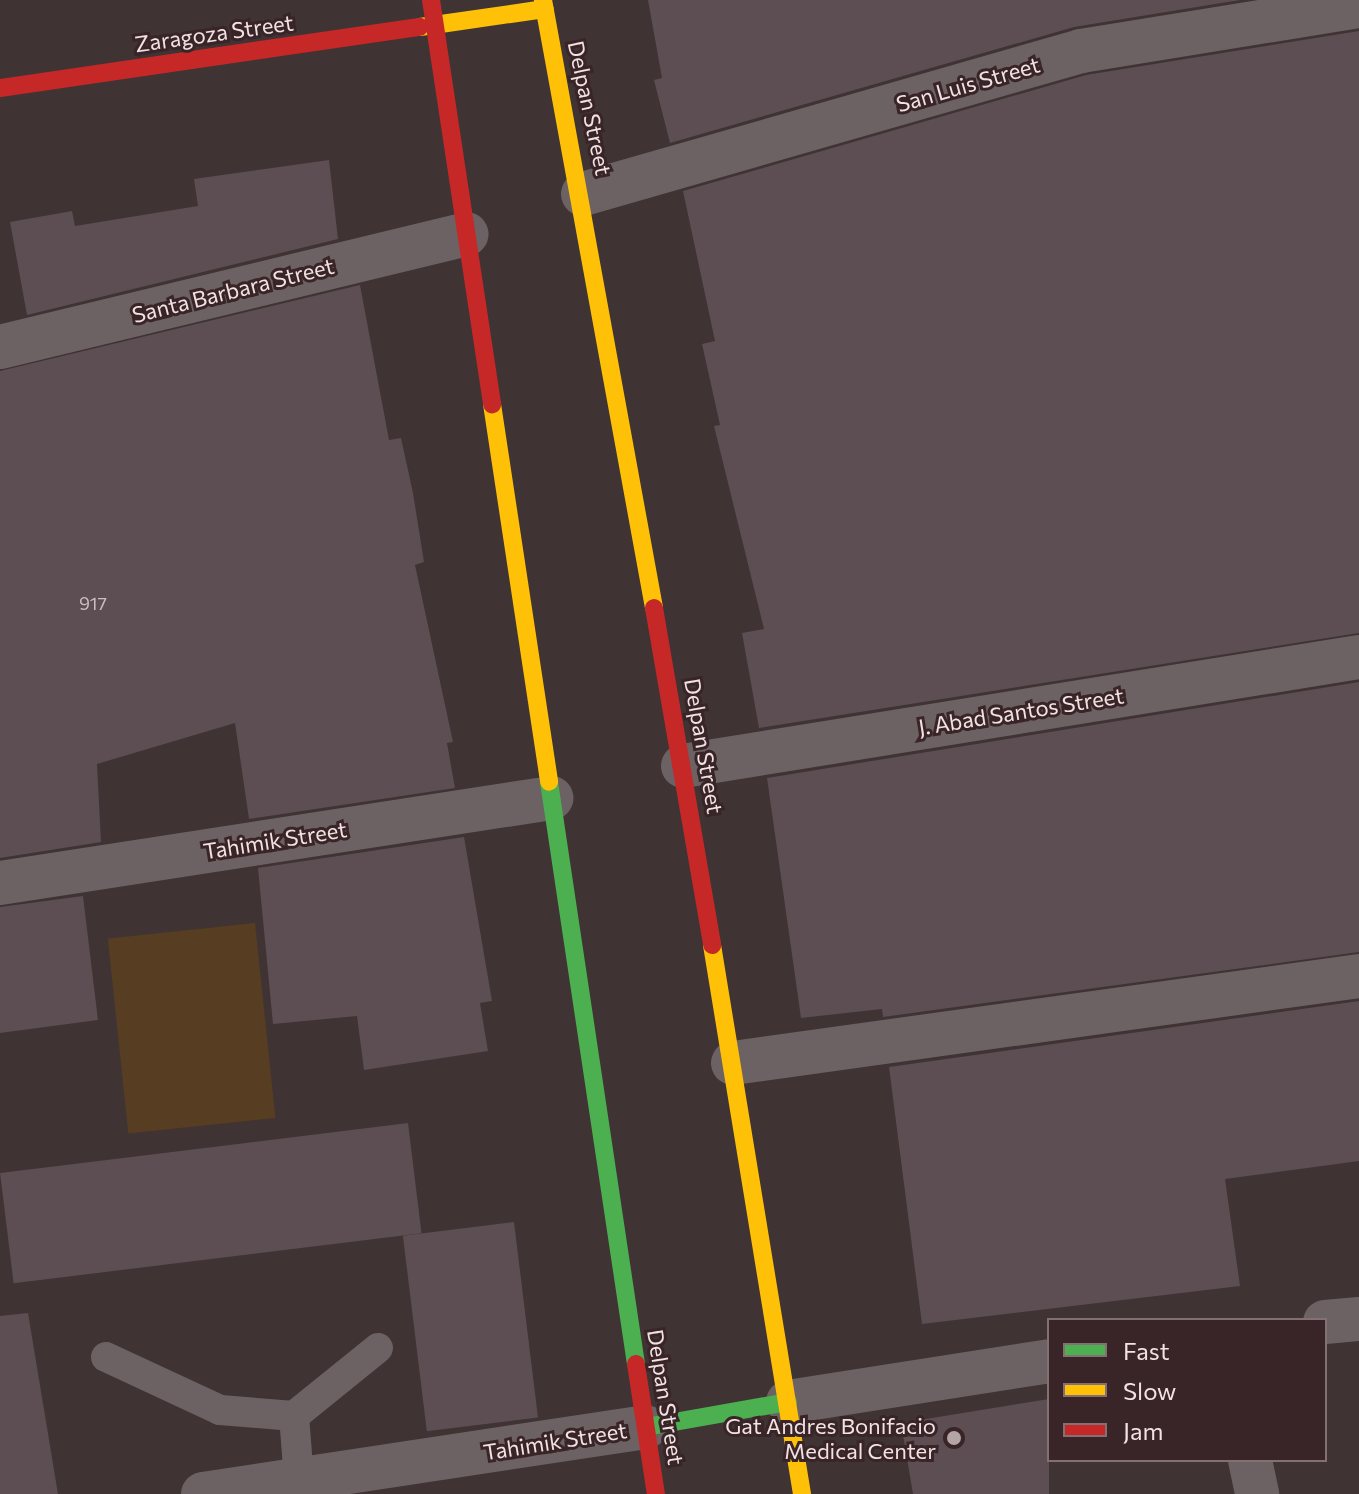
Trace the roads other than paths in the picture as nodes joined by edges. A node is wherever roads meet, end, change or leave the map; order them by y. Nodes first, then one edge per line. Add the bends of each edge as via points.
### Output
1 (431, 0) edge
2 (544, 5) edge
3 (1359, 6) edge
4 (435, 25) junction
5 (0, 88) edge
6 (583, 194) junction
7 (466, 234) junction
8 (0, 347) edge
9 (1359, 657) edge
10 (683, 766) junction
11 (551, 798) junction
12 (0, 883) edge
13 (1359, 976) edge
14 (733, 1063) junction
15 (1359, 1319) edge
16 (1327, 1322) edge
17 (378, 1348) dead end
18 (106, 1357) dead end
19 (1047, 1361) edge
20 (788, 1402) junction
21 (294, 1416) junction
22 (646, 1427) junction
23 (1250, 1462) edge
24 (299, 1479) junction
25 (254, 1490) edge
26 (203, 1494) edge
27 (656, 1494) edge
28 (802, 1494) edge
29 (1257, 1494) edge

1 - 4 street
2 - 4 street, Zaragoza Street
2 - 6 street, Delpan Street
3 - 6 street, San Luis Street via 1081,51
4 - 5 street, Zaragoza Street
4 - 7 street, Delpan Street
6 - 10 street, Delpan Street
7 - 8 street, Santa Barbara Street
7 - 11 street, Delpan Street
9 - 10 street, J. Abad Santos Street
10 - 14 street, Delpan Street
11 - 12 street, Tahimik Street
11 - 22 street, Delpan Street
13 - 14 street
14 - 20 street, Delpan Street
15 - 16 street
17 - 21 lane
18 - 21 lane via 220,1410
19 - 20 street, Tahimik Street
20 - 22 street, Tahimik Street
20 - 28 street, Delpan Street
21 - 24 lane
22 - 24 street, Tahimik Street
22 - 27 street, Delpan Street
23 - 29 street
24 - 25 street, Tahimik Street
25 - 26 street, Tahimik Street

